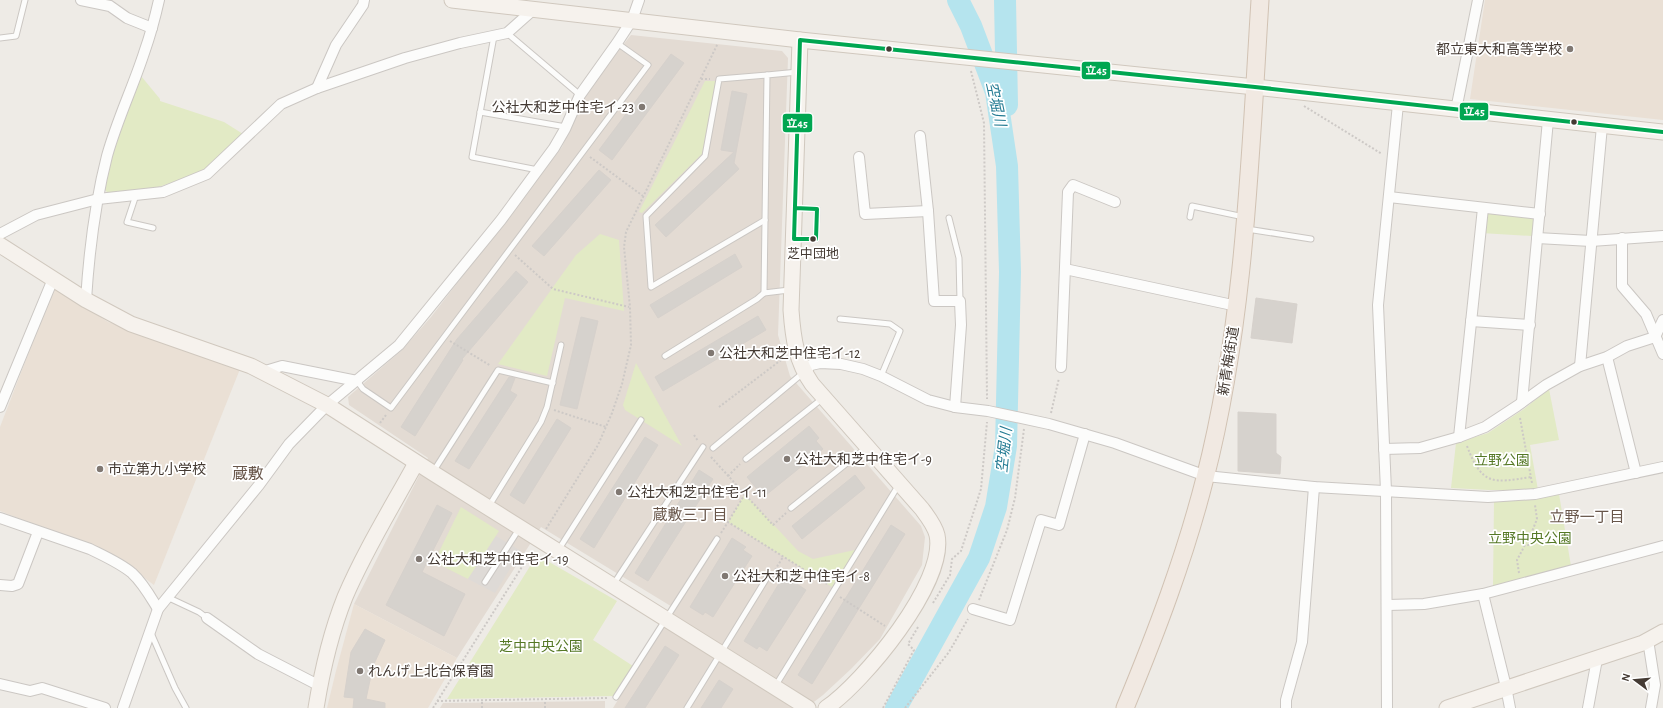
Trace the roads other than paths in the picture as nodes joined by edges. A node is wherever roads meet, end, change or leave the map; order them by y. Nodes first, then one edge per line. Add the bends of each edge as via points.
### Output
1 (25, 0) edge
2 (81, 0) edge
3 (159, 0) edge
4 (364, 0) edge
5 (452, 0) edge
6 (639, 0) edge
7 (1260, 0) edge
8 (1478, 0) edge
9 (534, 9) junction
10 (632, 20) junction
11 (152, 28) junction
12 (507, 33) junction
13 (494, 36) junction
14 (0, 38) edge
15 (800, 40) junction
16 (617, 43) junction
17 (798, 72) junction
18 (767, 75) junction
19 (1255, 87) junction
20 (317, 88) junction
21 (580, 95) junction
22 (1398, 104) junction
23 (1456, 110) junction
24 (480, 112) junction
25 (1548, 120) junction
26 (1602, 126) junction
27 (566, 127) junction
28 (1663, 132) edge
29 (920, 136) dead end
30 (859, 157) dead end
31 (538, 170) junction
32 (136, 195) junction
33 (1390, 197) junction
34 (98, 199) junction
35 (1115, 202) dead end
36 (795, 208) junction
37 (1482, 208) junction
38 (928, 212) junction
39 (1540, 214) junction
40 (1190, 216) dead end
41 (950, 218) dead end
42 (765, 220) junction
43 (1245, 223) junction
44 (153, 228) dead end
45 (0, 234) edge
46 (1663, 236) edge
47 (1537, 238) junction
48 (1622, 238) junction
49 (794, 239) junction
50 (1311, 239) dead end
51 (1591, 241) junction
52 (0, 245) edge
53 (1065, 269) junction
54 (53, 279) junction
55 (792, 290) junction
56 (764, 293) junction
57 (86, 300) junction
58 (960, 301) junction
59 (1236, 306) junction
60 (840, 319) dead end
61 (1663, 320) edge
62 (1470, 321) junction
63 (1530, 325) junction
64 (1655, 337) junction
65 (561, 345) dead end
66 (1663, 354) edge
67 (665, 356) dead end
68 (1607, 357) junction
69 (1580, 366) junction
70 (1061, 367) road end
71 (262, 372) junction
72 (804, 372) junction
73 (882, 376) junction
74 (357, 381) junction
75 (553, 383) junction
76 (823, 397) junction
77 (1520, 404) junction
78 (327, 405) junction
79 (0, 407) edge
80 (955, 408) junction
81 (640, 420) dead end
82 (1086, 434) junction
83 (1461, 436) junction
84 (703, 447) road end
85 (868, 447) junction
86 (713, 448) dead end
87 (1384, 449) junction
88 (746, 459) road end
89 (416, 462) junction
90 (1663, 468) edge
91 (433, 473) junction
92 (1636, 473) junction
93 (1206, 476) junction
94 (900, 483) junction
95 (1314, 486) junction
96 (1386, 491) junction
97 (488, 508) junction
98 (791, 508) road end
99 (0, 518) edge
100 (519, 528) junction
101 (38, 532) junction
102 (717, 539) road end
103 (1663, 546) edge
104 (557, 552) junction
105 (768, 576) road end
106 (485, 582) dead end
107 (0, 585) edge
108 (612, 586) junction
109 (1483, 594) junction
110 (167, 597) junction
111 (1388, 605) junction
112 (158, 609) junction
113 (973, 609) road end
114 (207, 618) joint
115 (666, 620) junction
116 (150, 630) junction
117 (1663, 632) edge
118 (1648, 640) junction
119 (720, 654) junction
120 (1597, 658) junction
121 (0, 684) edge
122 (320, 686) junction
123 (1659, 686) edge
124 (1506, 687) junction
125 (775, 688) junction
126 (616, 697) road end
127 (1455, 707) edge
128 (104, 708) edge
129 (123, 708) edge
130 (186, 708) edge
131 (316, 708) edge
132 (687, 708) edge
133 (808, 708) edge
134 (826, 708) edge
135 (1125, 708) edge
136 (1286, 708) edge
137 (1387, 708) edge
138 (1510, 708) edge
139 (1588, 708) edge
140 (1651, 708) edge

1 - 14 lane via 16,36
2 - 11 street via 110,6 127,18
3 - 11 street
4 - 20 street via 336,45
5 - 9 street
6 - 10 street
7 - 19 main road, 新青梅街道
8 - 23 street
9 - 10 street
9 - 12 street
10 - 15 street
10 - 16 street
11 - 34 street via 107,156
12 - 13 street
12 - 21 lane
13 - 20 street via 405,58
13 - 24 lane
15 - 17 street
15 - 19 street via 969,64 1022,63
16 - 21 street
16 - 74 lane via 648,65 391,408 363,389
17 - 18 lane
17 - 36 street
18 - 42 lane
18 - 42 lane via 720,79 705,156 646,216 651,287
19 - 22 street
19 - 43 main road, 新青梅街道
20 - 32 street via 281,104 207,174 163,192
21 - 27 street
22 - 23 street
22 - 33 street
23 - 25 street
24 - 27 lane
24 - 31 lane via 472,157
25 - 26 street
25 - 39 street
26 - 28 street
26 - 51 street
27 - 31 street
29 - 38 street
30 - 38 street via 865,214
31 - 74 street via 501,220 399,345
32 - 34 street
32 - 44 lane via 127,222
33 - 37 street
33 - 87 street via 1378,305
34 - 45 street via 36,214
34 - 57 street via 88,263
35 - 53 street via 1073,185 1068,192
36 - 49 street
36 - 49 lane via 817,209 816,239
37 - 39 street
37 - 62 street
38 - 58 street via 934,301
39 - 47 street
40 - 43 lane via 1192,206
41 - 58 lane via 959,258
42 - 56 lane
43 - 50 lane
43 - 59 main road, 新青梅街道
46 - 48 street
47 - 51 street
47 - 63 street
48 - 51 street
48 - 64 street via 1622,286 1646,314
49 - 55 street
51 - 69 street
52 - 54 street
53 - 59 street
53 - 70 street
54 - 57 street
54 - 79 street
55 - 56 lane
55 - 72 street via 791,310 795,349
56 - 67 lane
57 - 71 street via 131,324
58 - 80 street via 961,325
59 - 93 main road, 新青梅街道 via 1228,371
60 - 73 lane via 890,324 900,330
61 - 64 street
62 - 63 street
62 - 83 street
63 - 77 street
64 - 66 street
64 - 68 street via 1627,346
65 - 75 lane
68 - 69 street
68 - 92 street
69 - 77 street via 1546,385
71 - 74 street via 282,366
71 - 78 street
72 - 73 street via 811,365 841,364
72 - 76 street
72 - 86 lane
73 - 80 street via 928,400
74 - 78 street
75 - 91 lane via 498,370
75 - 97 lane via 541,422
76 - 85 street
76 - 88 lane
77 - 83 street via 1485,427
78 - 89 street
78 - 110 street via 289,444 259,485
80 - 82 street via 1025,418
81 - 104 lane
82 - 93 street
82 - 113 street via 1059,525 1041,520 1010,620
83 - 87 street via 1420,448
84 - 108 lane
85 - 94 street
85 - 98 lane
87 - 96 street
89 - 91 street
89 - 122 street via 345,597
90 - 92 street
91 - 97 street
92 - 96 street via 1534,494 1488,497
93 - 95 street
93 - 135 main road, 新青梅街道 via 1173,584
94 - 125 lane
94 - 134 street via 927,515 937,535 938,553 933,572 914,607 881,654 837,701
95 - 96 street
95 - 136 street via 1302,642
96 - 111 street
97 - 100 street
99 - 101 street
100 - 104 street
100 - 106 lane
101 - 107 street via 18,584
101 - 112 street via 90,549 132,572 146,588
102 - 115 lane
103 - 109 street
104 - 108 street
105 - 119 lane
108 - 115 street
109 - 111 street via 1424,604
109 - 124 street
110 - 112 street
110 - 114 lane
111 - 137 street
112 - 116 street
114 - 122 street via 258,654
115 - 119 street
115 - 126 lane
116 - 129 street
116 - 130 lane
117 - 118 street
118 - 120 street
118 - 123 street
119 - 125 street
119 - 132 lane
120 - 124 street
120 - 139 street
121 - 128 street via 30,691 42,688
122 - 131 street
123 - 140 street
124 - 127 street
124 - 138 street
125 - 133 street

